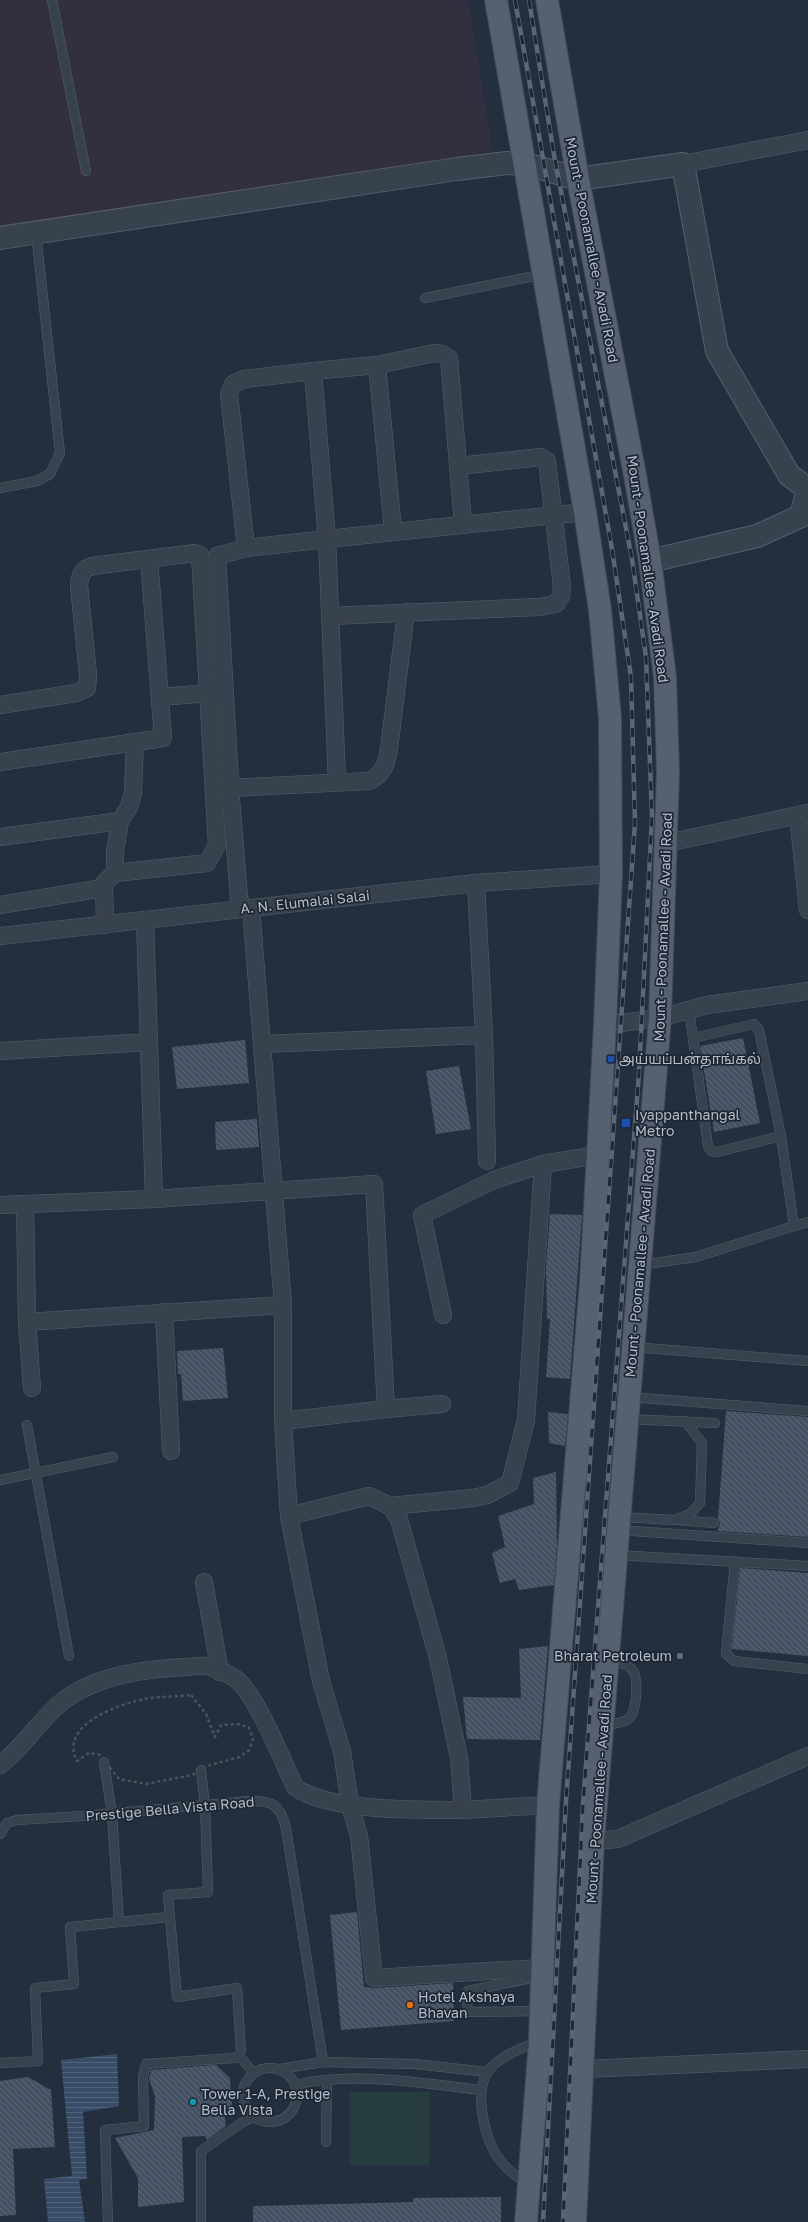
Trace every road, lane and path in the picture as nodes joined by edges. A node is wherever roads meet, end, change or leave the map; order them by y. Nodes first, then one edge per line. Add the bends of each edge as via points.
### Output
1 (52, 0) edge
2 (496, 0) edge
3 (547, 0) edge
4 (808, 140) edge
5 (526, 164) junction
6 (683, 164) junction
7 (86, 171) dead end
8 (578, 179) junction
9 (36, 233) junction
10 (0, 238) edge
11 (545, 274) junction
12 (425, 298) dead end
13 (377, 365) junction
14 (313, 371) junction
15 (459, 466) junction
16 (0, 488) edge
17 (808, 489) edge
18 (586, 512) junction
19 (554, 514) junction
20 (463, 524) junction
21 (393, 530) junction
22 (327, 539) junction
23 (246, 548) junction
24 (149, 559) junction
25 (650, 561) junction
26 (406, 612) junction
27 (331, 616) junction
28 (209, 693) junction
29 (160, 698) junction
30 (0, 705) edge
31 (135, 742) junction
32 (0, 762) edge
33 (338, 781) junction
34 (230, 788) junction
35 (803, 814) edge
36 (120, 821) junction
37 (0, 837) edge
38 (667, 843) junction
39 (115, 872) junction
40 (611, 874) junction
41 (476, 883) junction
42 (103, 888) junction
43 (0, 905) edge
44 (247, 908) junction
45 (808, 910) edge
46 (145, 920) junction
47 (105, 924) junction
48 (0, 936) edge
49 (808, 991) edge
50 (689, 1010) junction
51 (660, 1018) junction
52 (605, 1024) junction
53 (484, 1035) junction
54 (693, 1038) junction
55 (149, 1042) junction
56 (262, 1044) junction
57 (0, 1051) edge
58 (781, 1136) junction
59 (598, 1155) junction
60 (487, 1161) dead end
61 (543, 1164) junction
62 (274, 1190) junction
63 (154, 1199) junction
64 (25, 1204) junction
65 (0, 1205) edge
66 (808, 1222) edge
67 (794, 1226) junction
68 (640, 1266) junction
69 (283, 1305) junction
70 (164, 1312) junction
71 (443, 1314) dead end
72 (27, 1322) junction
73 (633, 1347) junction
74 (808, 1361) edge
75 (32, 1388) dead end
76 (629, 1397) junction
77 (442, 1404) dead end
78 (386, 1409) junction
79 (808, 1411) edge
80 (627, 1419) junction
81 (283, 1421) junction
82 (685, 1421) junction
83 (715, 1422) dead end
84 (27, 1425) dead end
85 (172, 1452) dead end
86 (113, 1457) dead end
87 (36, 1473) junction
88 (0, 1480) edge
89 (390, 1506) junction
90 (289, 1516) junction
91 (675, 1520) junction
92 (619, 1523) junction
93 (714, 1523) dead end
94 (808, 1543) edge
95 (616, 1555) junction
96 (735, 1561) junction
97 (808, 1566) edge
98 (204, 1582) dead end
99 (69, 1656) dead end
100 (608, 1661) junction
101 (808, 1669) edge
102 (220, 1672) junction
103 (602, 1725) junction
104 (808, 1756) edge
105 (104, 1762) junction
106 (0, 1765) edge
107 (201, 1770) junction
108 (205, 1805) junction
109 (350, 1805) junction
110 (548, 1805) junction
111 (463, 1810) junction
112 (112, 1814) junction
113 (0, 1834) edge
114 (593, 1841) junction
115 (170, 1917) junction
116 (119, 1922) junction
117 (541, 1972) junction
118 (541, 2011) junction
119 (540, 2041) junction
120 (239, 2056) junction
121 (808, 2059) edge
122 (324, 2062) junction
123 (344, 2062) junction
124 (0, 2063) edge
125 (280, 2069) junction
126 (584, 2069) junction
127 (487, 2072) junction
128 (254, 2073) junction
129 (346, 2080) junction
130 (327, 2081) junction
131 (295, 2085) junction
132 (480, 2090) junction
133 (254, 2117) junction
134 (326, 2142) dead end
135 (530, 2183) junction
136 (108, 2222) edge
137 (201, 2222) edge
138 (526, 2222) edge
139 (576, 2222) edge

1 - 7 lane
2 - 5 main road
3 - 8 main road, Mount - Poonamallee - Avadi Road
4 - 6 street
5 - 8 street
5 - 9 street via 507,163 457,168
5 - 11 main road
6 - 8 street
6 - 17 street via 717,351 789,475
8 - 25 main road, Mount - Poonamallee - Avadi Road
9 - 10 street
9 - 16 lane via 60,453 50,474 37,482
11 - 12 lane
11 - 18 main road
13 - 14 street
13 - 15 street via 434,353 448,358
13 - 21 street
14 - 22 street
14 - 23 street via 244,379 233,384 229,394
15 - 19 street via 541,457 547,461
15 - 20 street
17 - 25 street via 801,516 757,536
18 - 19 street
18 - 40 main road via 600,610 610,718
19 - 20 street
19 - 26 street via 562,586 561,596 556,604 539,607
20 - 21 street
21 - 22 street
22 - 23 street
22 - 27 street
23 - 34 street via 217,556
24 - 28 street via 195,553 200,555
24 - 29 street
24 - 30 street via 92,566 85,568 81,574 79,586 88,674 87,688 76,693
25 - 38 main road, Mount - Poonamallee - Avadi Road via 664,677 668,772
26 - 27 street
26 - 33 street via 387,762 381,774 370,781
27 - 33 street
28 - 29 street
28 - 39 street via 217,838 215,851 207,863
29 - 31 street via 163,738
31 - 32 street
31 - 36 street via 132,793 129,806
33 - 34 street
34 - 44 street via 239,897
35 - 38 street
35 - 45 street
36 - 37 street
36 - 39 street via 115,851
38 - 51 main road, Mount - Poonamallee - Avadi Road
39 - 42 street via 104,883
40 - 41 street, A. N. Elumalai Salai
40 - 52 main road
41 - 44 street, A. N. Elumalai Salai
41 - 53 street
42 - 43 street
42 - 47 street
44 - 46 street, A. N. Elumalai Salai
44 - 56 street
46 - 47 street, A. N. Elumalai Salai
46 - 55 street
47 - 48 street, A. N. Elumalai Salai
49 - 50 street via 707,1005
50 - 51 street
50 - 54 lane
51 - 52 street
51 - 68 main road, Mount - Poonamallee - Avadi Road
52 - 59 main road
53 - 56 street
53 - 60 street
54 - 58 lane via 754,1024 759,1030
54 - 58 lane via 708,1146 711,1151 717,1152
55 - 57 street
55 - 63 street
56 - 62 street
58 - 67 lane
59 - 61 street
59 - 110 main road via 591,1282
61 - 71 street via 494,1180 422,1215
61 - 89 street via 526,1420 510,1483 487,1495 473,1498
62 - 63 street
62 - 69 street
62 - 78 street via 374,1184
63 - 64 street
64 - 65 street
64 - 72 street
66 - 67 lane
67 - 68 lane via 696,1257
68 - 73 main road, Mount - Poonamallee - Avadi Road
69 - 70 street
69 - 81 street
70 - 72 street
70 - 85 street
72 - 75 street
73 - 74 lane
73 - 76 main road, Mount - Poonamallee - Avadi Road
76 - 79 lane
76 - 80 main road, Mount - Poonamallee - Avadi Road
77 - 78 street
78 - 81 street
80 - 82 lane
80 - 92 main road, Mount - Poonamallee - Avadi Road
81 - 90 street
82 - 83 lane
82 - 91 lane via 702,1443 700,1503 690,1514
84 - 87 lane
86 - 87 lane
87 - 88 lane
87 - 99 lane
89 - 90 street via 368,1496
89 - 111 street via 400,1519 438,1658 459,1758
90 - 109 street via 320,1681 342,1751
91 - 92 lane
91 - 93 lane
92 - 94 lane
92 - 95 main road, Mount - Poonamallee - Avadi Road
95 - 96 lane
95 - 100 main road, Mount - Poonamallee - Avadi Road
96 - 97 lane
96 - 101 lane via 726,1654 734,1661
98 - 102 street
100 - 103 main road, Mount - Poonamallee - Avadi Road
100 - 103 lane via 622,1664 633,1671 636,1692 634,1712 628,1720
102 - 106 street via 207,1666 169,1668 114,1677 88,1685 64,1701 10,1758
102 - 109 street via 237,1680 256,1705 295,1786 306,1795
103 - 114 main road, Mount - Poonamallee - Avadi Road
104 - 114 street via 618,1839
105 - 107 path via 119,1778 146,1784 192,1775
105 - 107 path via 100,1755 89,1753 77,1761 72,1752 74,1740 80,1729 99,1715 139,1701 191,1695 206,1714 215,1737 221,1725 240,1724 249,1728 253,1739 249,1750 240,1757
105 - 112 lane
107 - 108 lane
108 - 112 lane, Prestige Bella Vista Road
108 - 115 lane via 208,1892 168,1895
108 - 122 lane, Prestige Bella Vista Road via 263,1801 281,1810
109 - 111 street via 400,1810
109 - 117 street via 359,1836 374,1978
110 - 111 street
110 - 117 main road
112 - 113 lane, Prestige Bella Vista Road via 14,1820 6,1823
112 - 116 lane
114 - 126 main road, Mount - Poonamallee - Avadi Road
115 - 116 lane
115 - 120 lane via 177,1997 237,1988 241,2051
116 - 124 lane via 70,1926 74,1984 35,1988 38,2061
117 - 118 main road
117 - 118 lane via 468,1991 467,2012
118 - 119 main road
119 - 127 lane via 506,2056
119 - 135 main road
120 - 128 lane
120 - 136 lane via 224,2060 146,2064 143,2076 144,2126 105,2130
121 - 126 street
122 - 123 lane
122 - 125 lane
123 - 127 lane via 415,2064
123 - 129 lane
125 - 128 lane via 271,2067
125 - 131 lane via 292,2078
126 - 139 main road, Mount - Poonamallee - Avadi Road
127 - 132 lane
128 - 133 lane via 244,2086 242,2095 244,2104
129 - 130 lane
129 - 132 lane via 412,2082
130 - 131 lane via 314,2080
130 - 134 lane
131 - 133 lane via 296,2102 287,2116 271,2122
132 - 135 lane via 488,2134 500,2160 516,2175
133 - 137 lane via 201,2151
135 - 138 main road

